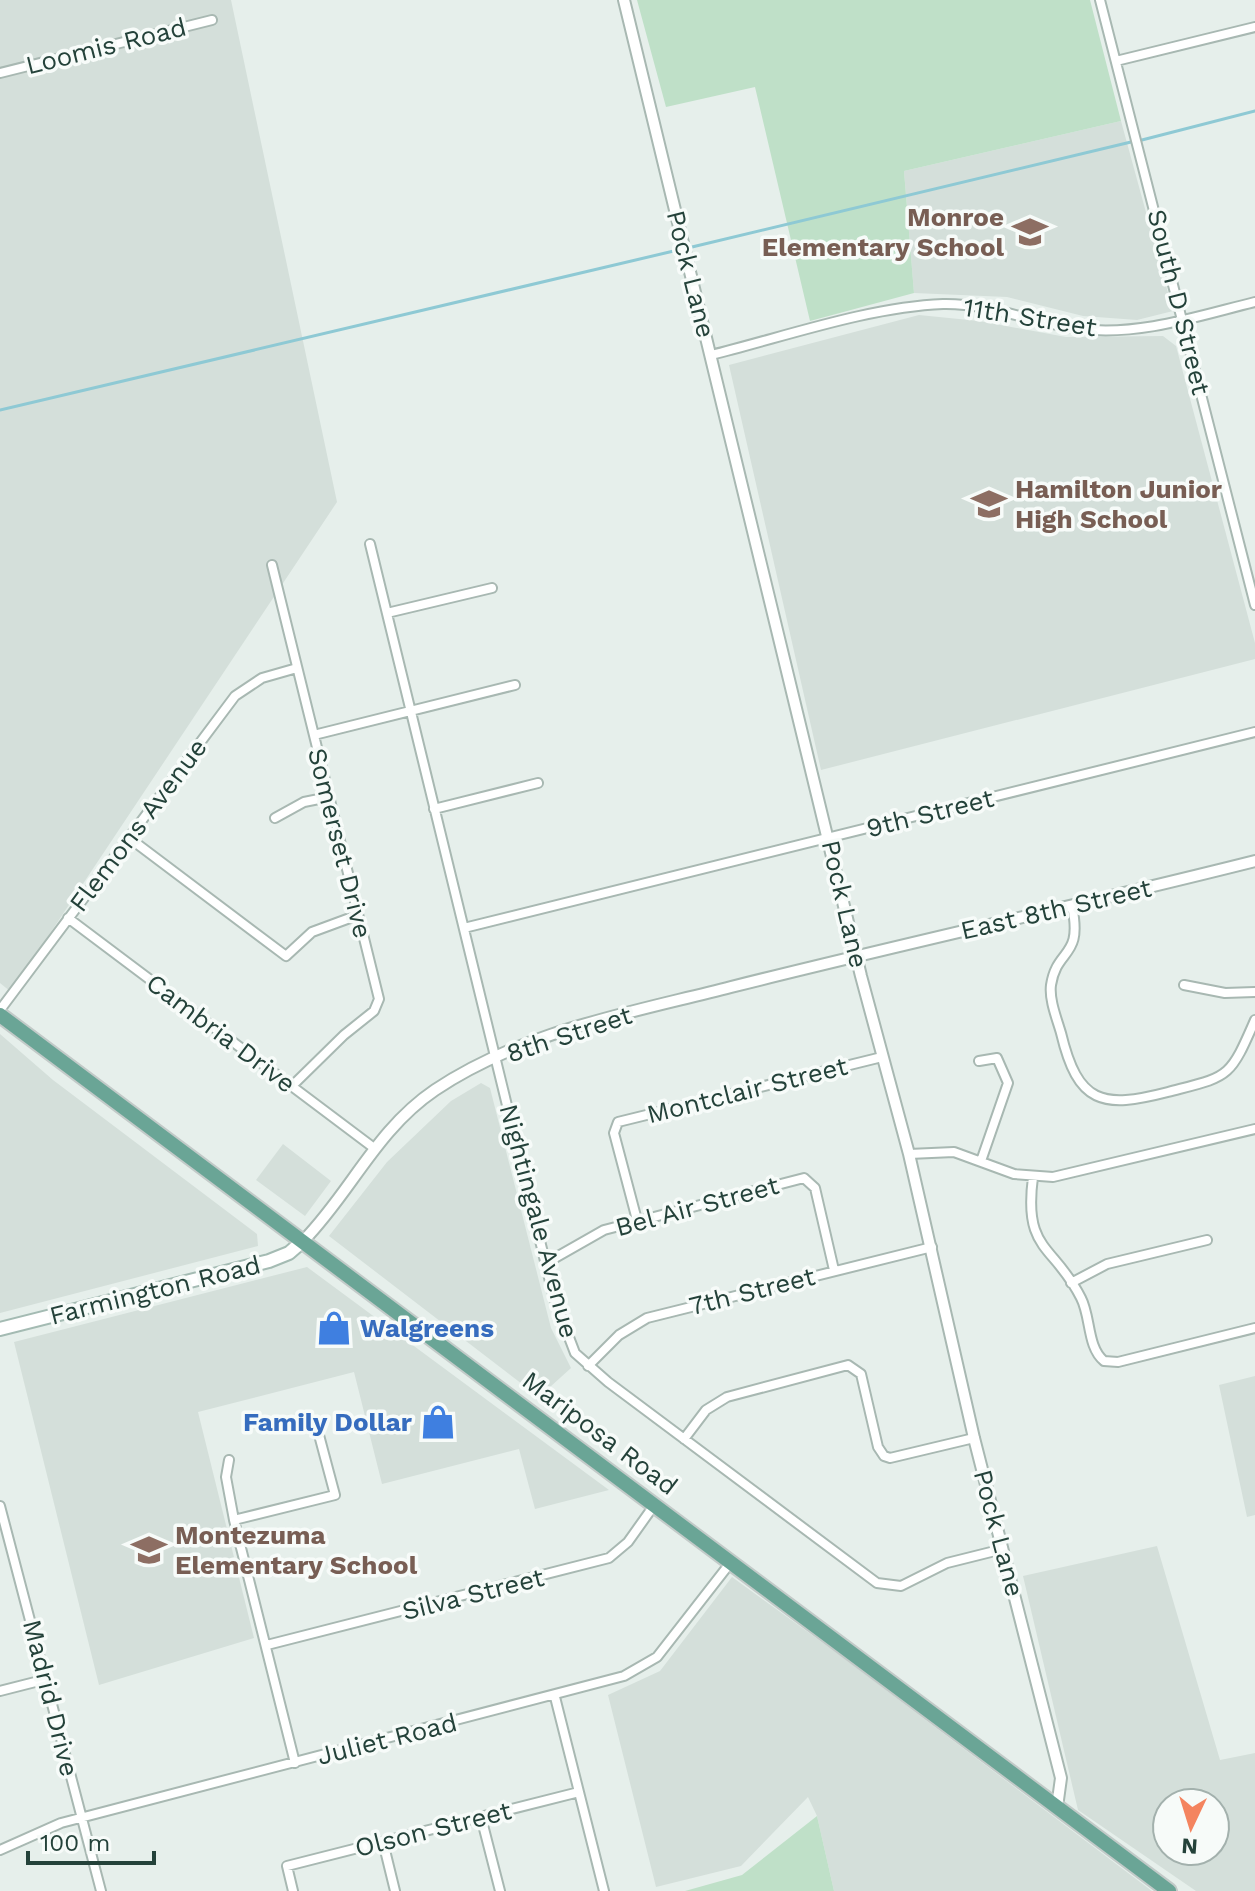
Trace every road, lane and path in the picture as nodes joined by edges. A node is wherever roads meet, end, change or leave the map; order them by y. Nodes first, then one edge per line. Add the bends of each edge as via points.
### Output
1 (624, 0) edge
2 (1100, 0) edge
3 (212, 20) dead end
4 (1255, 27) edge
5 (1116, 61) junction
6 (0, 73) edge
7 (1255, 302) edge
8 (1184, 320) junction
9 (711, 355) junction
10 (370, 544) dead end
11 (1255, 551) edge
12 (1243, 554) junction
13 (272, 565) dead end
14 (492, 588) dead end
15 (1255, 605) edge
16 (387, 613) junction
17 (297, 668) junction
18 (515, 685) dead end
19 (410, 711) junction
20 (1255, 732) edge
21 (314, 735) junction
22 (538, 783) dead end
23 (329, 797) junction
24 (434, 809) junction
25 (275, 818) dead end
26 (128, 837) junction
27 (829, 838) junction
28 (1255, 861) edge
29 (1072, 906) junction
30 (358, 915) junction
31 (68, 918) junction
32 (464, 928) junction
33 (857, 956) junction
34 (1184, 985) dead end
35 (1255, 992) edge
36 (0, 1012) edge
37 (1255, 1020) edge
38 (495, 1057) junction
39 (882, 1057) junction
40 (979, 1061) dead end
41 (292, 1086) junction
42 (1255, 1129) edge
43 (374, 1148) junction
44 (909, 1154) junction
45 (981, 1161) junction
46 (1033, 1177) junction
47 (637, 1220) junction
48 (304, 1240) junction
49 (1207, 1240) dead end
50 (932, 1247) junction
51 (546, 1263) junction
52 (834, 1270) junction
53 (1071, 1283) junction
54 (1255, 1328) edge
55 (0, 1329) edge
56 (588, 1366) junction
57 (319, 1435) dead end
58 (974, 1438) junction
59 (684, 1439) junction
60 (229, 1460) dead end
61 (655, 1504) junction
62 (0, 1506) edge
63 (234, 1520) junction
64 (1003, 1549) junction
65 (731, 1562) junction
66 (267, 1645) junction
67 (47, 1679) junction
68 (0, 1691) edge
69 (555, 1697) junction
70 (295, 1763) junction
71 (579, 1792) junction
72 (1057, 1807) junction
73 (82, 1817) junction
74 (481, 1817) junction
75 (383, 1842) junction
76 (0, 1850) edge
77 (101, 1891) edge
78 (293, 1891) edge
79 (395, 1891) edge
80 (500, 1891) edge
81 (604, 1891) edge
82 (1169, 1891) edge

1 - 9 street, Pock Lane
2 - 5 street, South D Street
3 - 6 street, Loomis Road
4 - 5 street
5 - 8 street, South D Street
7 - 8 street, 11th Street
8 - 9 street, 11th Street via 1097,330 982,306 928,305
8 - 12 street, South D Street
9 - 27 street, Pock Lane
10 - 16 street, Nightingale Avenue
11 - 12 street
12 - 15 street, South D Street
13 - 17 street, Somerset Drive
14 - 16 street
16 - 19 street, Nightingale Avenue
17 - 21 street, Somerset Drive
17 - 26 street, Flemons Avenue via 262,678 235,696
18 - 19 street
19 - 21 street
19 - 24 street, Nightingale Avenue
20 - 27 street, 9th Street
21 - 23 street, Somerset Drive
22 - 24 street
23 - 25 street via 304,802
23 - 30 street, Somerset Drive
24 - 32 street, Nightingale Avenue
26 - 30 street via 286,956 312,932
26 - 31 street, Flemons Avenue
27 - 32 street, 9th Street
27 - 33 street, Pock Lane
28 - 29 street, East 8th Street
29 - 33 street, East 8th Street
29 - 37 street via 1076,937 1054,976 1051,993 1068,1062 1082,1085 1108,1100 1127,1102 1215,1079 1235,1066
30 - 41 street, Somerset Drive via 379,1003
31 - 36 street, Flemons Avenue
31 - 41 street, Cambria Drive
32 - 38 street, Nightingale Avenue
33 - 38 street, 8th Street via 562,1031
33 - 39 street, Pock Lane
34 - 35 street
36 - 48 main road, Mariposa Road
38 - 43 street, 8th Street via 436,1089
38 - 51 street, Nightingale Avenue
39 - 44 street, Pock Lane
39 - 47 street, Montclair Street via 618,1122 614,1133
40 - 45 street via 997,1058 1008,1083
41 - 43 street, Cambria Drive
42 - 46 street via 1069,1175
43 - 48 street, 8th Street
44 - 45 street via 938,1150
44 - 50 street, Pock Lane
45 - 46 street
46 - 53 street via 1036,1235
47 - 51 street, Bel Air Street via 604,1230
47 - 52 street, Bel Air Street via 804,1178 815,1188
48 - 55 main road, Farmington Road via 269,1261
48 - 61 main road, Mariposa Road
49 - 53 street via 1107,1264
50 - 52 street, 7th Street
50 - 58 street, Pock Lane
51 - 56 street, Nightingale Avenue via 568,1340
52 - 56 street, 7th Street via 647,1318 619,1335
53 - 54 street via 1104,1361
56 - 59 street, Nightingale Avenue
57 - 63 street via 335,1495
58 - 59 street via 884,1456 873,1432 861,1374 848,1365 727,1397 706,1410
58 - 64 street, Pock Lane
59 - 64 street, Nightingale Avenue via 882,1584 901,1586 947,1563
60 - 63 street via 226,1477
61 - 65 main road, Mariposa Road
61 - 66 street, Silva Street via 628,1542 609,1558
62 - 67 street, Madrid Drive
63 - 66 street
64 - 72 street, Pock Lane via 1061,1778
65 - 69 street, Juliet Road via 651,1662
65 - 72 main road, Mariposa Road
66 - 70 street
67 - 68 street
67 - 73 street, Madrid Drive
69 - 70 street, Juliet Road
69 - 71 street
70 - 73 street, Juliet Road
71 - 74 street, Olson Street
71 - 81 street
72 - 82 main road, Mariposa Road
73 - 76 street, Juliet Road
73 - 77 street, Madrid Drive
74 - 75 street, Olson Street
74 - 80 street
75 - 78 street, Olson Street via 287,1866
75 - 79 street

